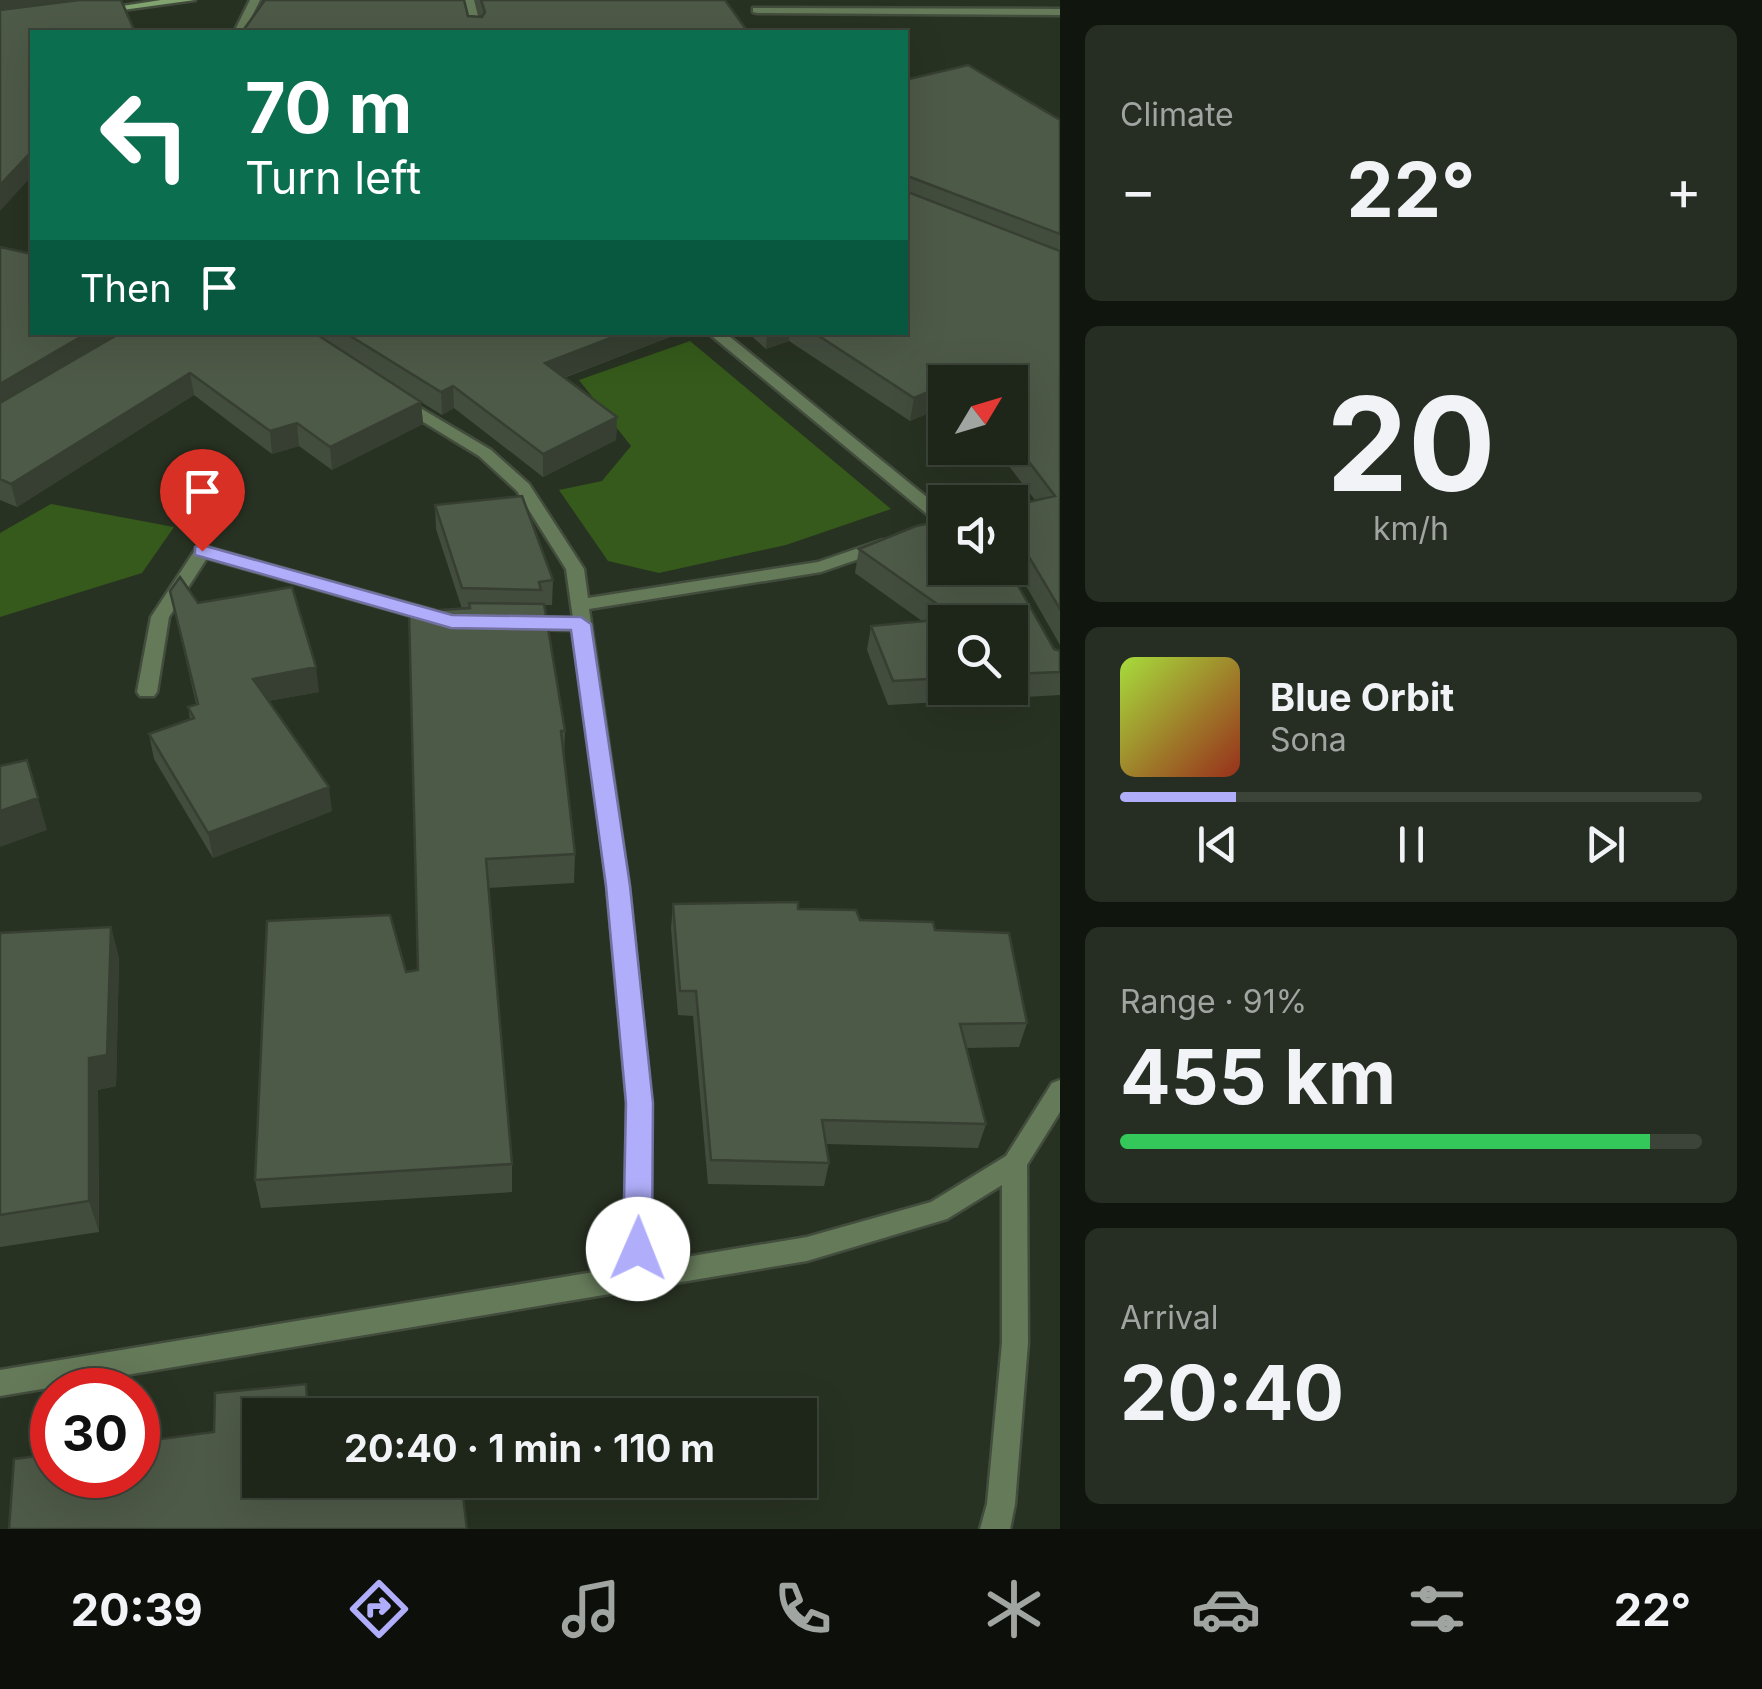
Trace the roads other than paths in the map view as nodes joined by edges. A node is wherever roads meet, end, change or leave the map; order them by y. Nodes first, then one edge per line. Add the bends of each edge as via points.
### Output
1 (190, 0) edge
2 (254, 0) edge
3 (469, 0) edge
4 (162, 2) edge
5 (758, 10) edge
6 (90, 12) edge
7 (1060, 12) edge
8 (240, 30) edge
9 (476, 30) edge
10 (718, 335) edge
11 (383, 390) edge
12 (928, 515) edge
13 (892, 542) edge
14 (580, 614) junction
15 (451, 622) edge
16 (507, 623) edge
17 (147, 692) dead end
18 (1060, 1090) edge
19 (1015, 1164) junction
20 (637, 1276) junction
21 (0, 1383) edge
22 (994, 1529) edge

1 - 4 main road
2 - 8 street
3 - 9 street
4 - 6 main road
5 - 7 street
10 - 12 street
11 - 14 street via 485,453 523,488 575,569
13 - 14 street via 821,567
14 - 16 street
14 - 20 street via 640,1103
15 - 17 street via 202,551 160,617
18 - 19 street
19 - 20 street via 938,1211 807,1249
19 - 22 street via 1015,1343
20 - 21 street

